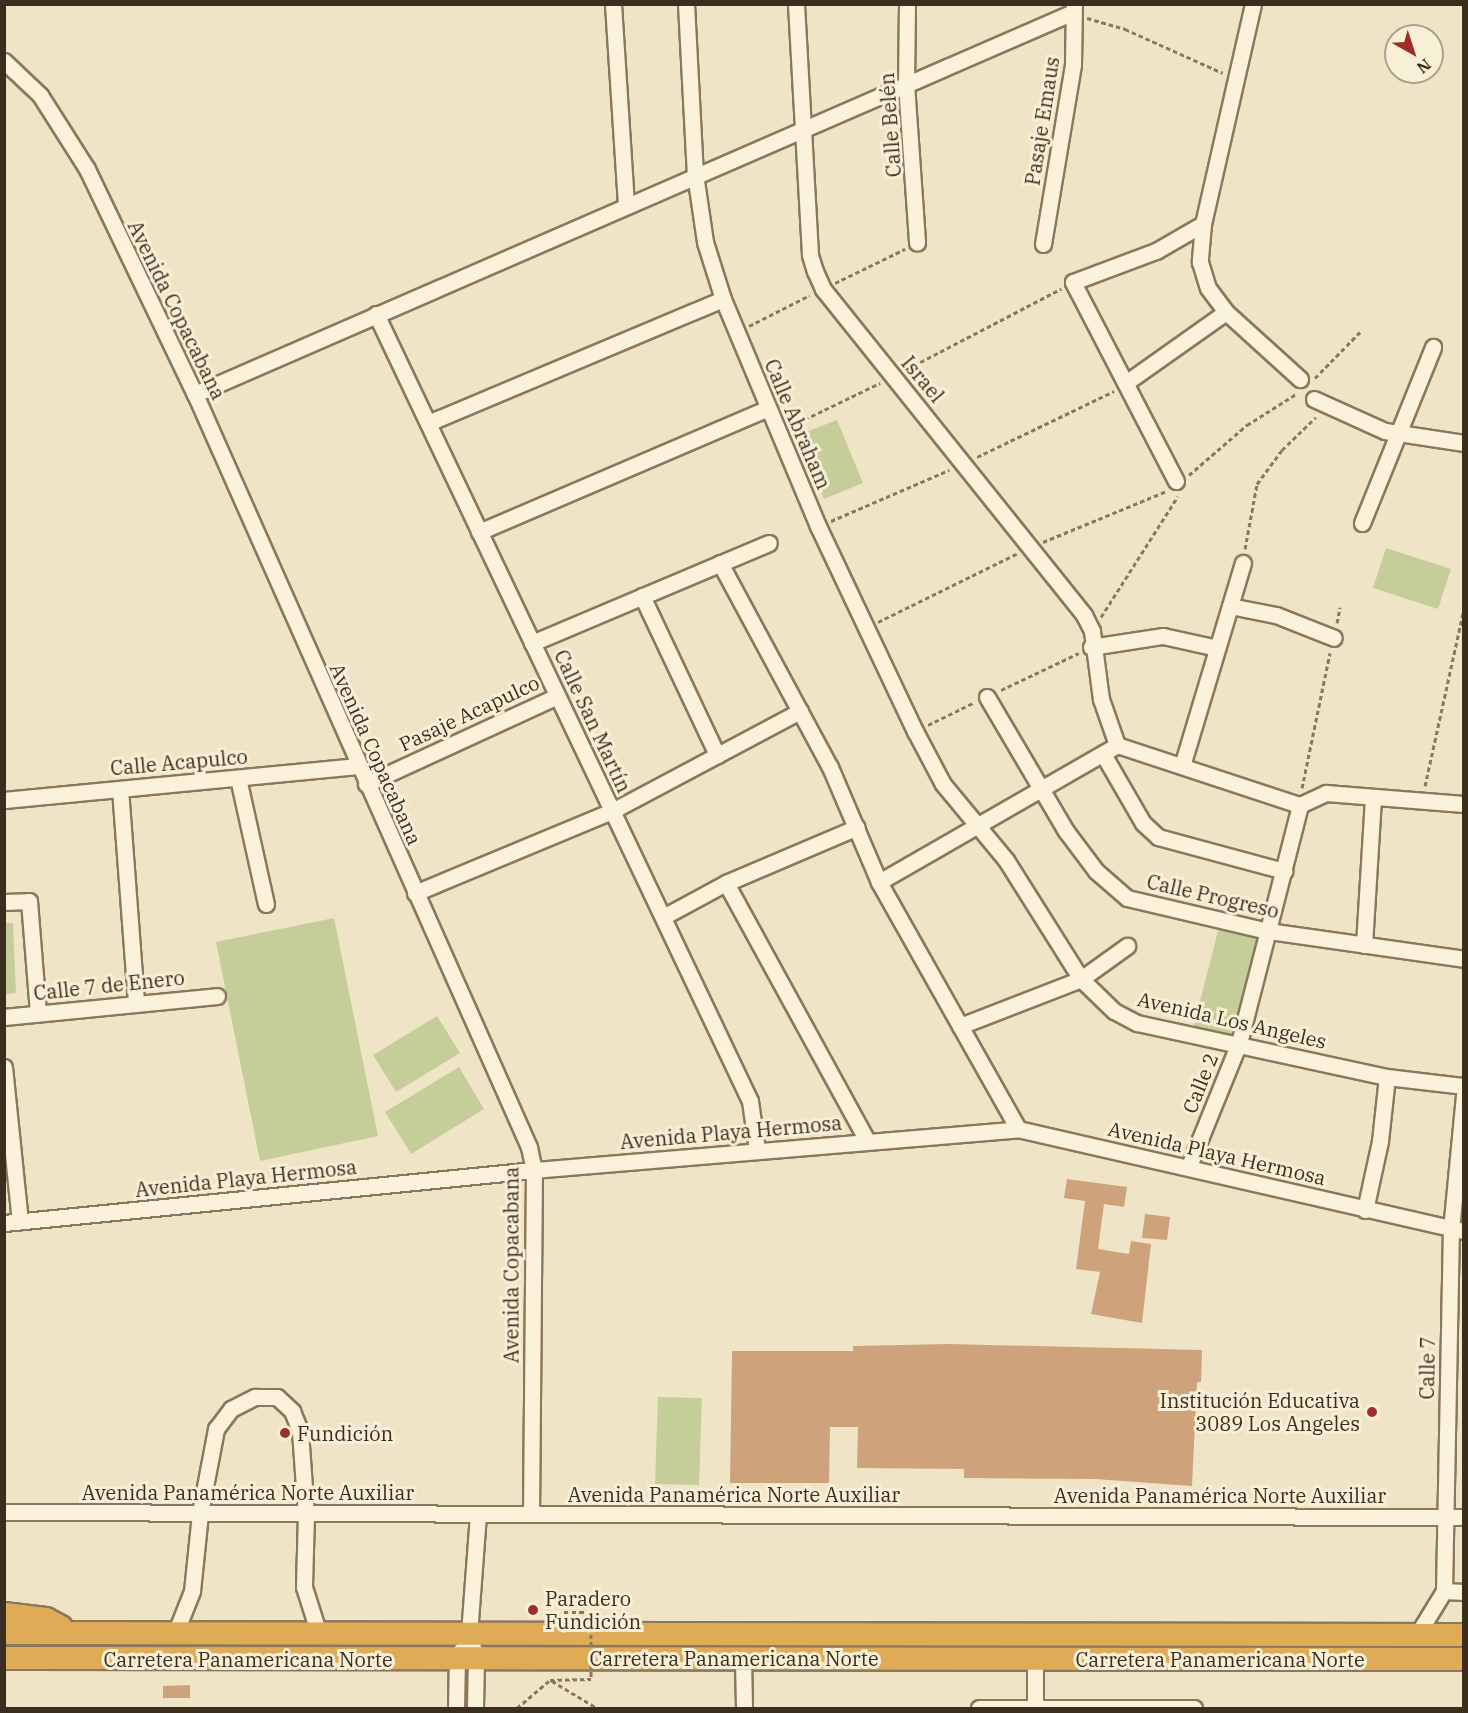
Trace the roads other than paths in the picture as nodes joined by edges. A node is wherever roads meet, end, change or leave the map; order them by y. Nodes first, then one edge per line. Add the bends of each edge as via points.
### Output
1 (613, 4) edge
2 (686, 4) edge
3 (796, 4) edge
4 (907, 4) edge
5 (1252, 4) edge
6 (1073, 9) edge
7 (4, 61) edge
8 (906, 84) junction
9 (804, 129) junction
10 (695, 174) junction
11 (626, 205) junction
12 (1203, 224) junction
13 (917, 243) dead end
14 (1043, 244) dead end
15 (723, 299) junction
16 (1226, 312) junction
17 (376, 314) junction
18 (1433, 346) dead end
19 (1127, 382) junction
20 (195, 394) junction
21 (768, 408) junction
22 (428, 423) junction
23 (1399, 432) junction
24 (1464, 443) edge
25 (1181, 484) road end
26 (1362, 523) dead end
27 (479, 532) junction
28 (769, 543) dead end
29 (720, 563) junction
30 (1243, 563) road end
31 (642, 596) junction
32 (1230, 606) junction
33 (1334, 638) road end
34 (532, 643) junction
35 (1091, 647) junction
36 (1217, 648) junction
37 (558, 696) junction
38 (987, 697) road end
39 (800, 711) junction
40 (1117, 745) junction
41 (1103, 754) junction
42 (717, 755) junction
43 (358, 766) junction
44 (1182, 766) junction
45 (238, 778) junction
46 (366, 784) junction
47 (120, 789) junction
48 (1041, 790) junction
49 (1373, 797) junction
50 (4, 800) edge
51 (1464, 804) edge
52 (1300, 805) junction
53 (612, 811) junction
54 (979, 825) junction
55 (857, 827) junction
56 (1284, 871) junction
57 (879, 882) junction
58 (726, 883) junction
59 (415, 893) junction
60 (4, 902) edge
61 (266, 904) dead end
62 (663, 917) junction
63 (1268, 931) junction
64 (1364, 945) junction
65 (1127, 946) dead end
66 (1464, 959) edge
67 (1081, 979) junction
68 (217, 996) dead end
69 (136, 1002) junction
70 (38, 1014) junction
71 (4, 1017) edge
72 (960, 1026) junction
73 (1239, 1043) junction
74 (4, 1067) edge
75 (1387, 1077) junction
76 (1464, 1086) edge
77 (1464, 1095) edge
78 (1018, 1129) junction
79 (868, 1142) junction
80 (757, 1150) junction
81 (1189, 1166) junction
82 (534, 1170) junction
83 (1365, 1210) junction
84 (12, 1222) edge
85 (1457, 1230) edge
86 (4, 1512) edge
87 (200, 1513) junction
88 (306, 1514) junction
89 (478, 1514) junction
90 (531, 1514) junction
91 (1446, 1517) junction
92 (1464, 1517) edge
93 (1444, 1591) junction
94 (1464, 1592) edge
95 (4, 1614) edge
96 (4, 1633) edge
97 (73, 1633) junction
98 (175, 1634) junction
99 (319, 1634) junction
100 (469, 1634) junction
101 (1417, 1635) junction
102 (1464, 1635) edge
103 (4, 1658) edge
104 (467, 1658) junction
105 (78, 1659) junction
106 (743, 1659) junction
107 (1035, 1659) junction
108 (1464, 1659) edge
109 (4, 1674) edge
110 (456, 1708) edge
111 (475, 1708) edge
112 (744, 1708) edge
113 (979, 1708) edge
114 (1035, 1708) edge
115 (1194, 1708) edge

1 - 11 street
2 - 10 street, Calle Abraham
3 - 9 street, Israel
4 - 8 street, Calle Belén
5 - 12 street
6 - 8 street
6 - 14 street, Pasaje Emaus via 1073,65
7 - 20 street, Avenida Copacabana via 40,95 87,169
8 - 9 street
8 - 13 street, Calle Belén
9 - 10 street
9 - 35 street, Israel via 810,255 823,289 966,463 1092,631
10 - 11 street
10 - 15 street, Calle Abraham via 705,242
11 - 17 street
12 - 16 street via 1200,262 1209,288
12 - 19 street via 1156,250 1073,282
15 - 21 street, Calle Abraham
15 - 22 street
16 - 19 street
16 - 23 street via 1310,392 1385,431
17 - 20 street
17 - 22 street, Calle San Martín
18 - 23 street
19 - 25 street
20 - 43 street, Avenida Copacabana
21 - 27 street
21 - 54 street, Calle Abraham via 823,536 915,730 943,784
22 - 27 street, Calle San Martín
23 - 24 street
23 - 26 street
27 - 34 street, Calle San Martín
28 - 29 street
29 - 31 street
29 - 39 street
30 - 32 street
31 - 34 street
31 - 42 street
32 - 33 street via 1276,615
32 - 36 street
34 - 37 street, Calle San Martín
35 - 36 street via 1162,636
35 - 40 street via 1098,689
36 - 44 street
37 - 46 street, Pasaje Acapulco
37 - 53 street, Calle San Martín
38 - 48 street, Calle Progreso
39 - 42 street
39 - 55 street
40 - 41 street
40 - 44 street
41 - 48 street
41 - 56 street via 1143,823 1158,837
42 - 53 street
43 - 45 street, Calle Acapulco
43 - 46 street, Avenida Copacabana
44 - 52 street
45 - 47 street, Calle Acapulco
45 - 61 street
46 - 59 street, Avenida Copacabana
47 - 50 street, Calle Acapulco
47 - 69 street
48 - 54 street
48 - 63 street, Calle Progreso via 1096,872 1127,898
49 - 51 street
49 - 52 street via 1326,794
49 - 64 street
52 - 56 street, Calle 2
53 - 59 street
53 - 62 street, Calle San Martín
54 - 57 street
54 - 67 street, Avenida Los Angeles
55 - 57 street
55 - 58 street
56 - 63 street, Calle 2
57 - 72 street
58 - 62 street
58 - 79 street
59 - 82 street, Avenida Copacabana via 529,1147
60 - 70 street via 29,901
62 - 80 street, Calle San Martín via 750,1101
63 - 64 street, Calle Progreso
63 - 73 street, Calle 2
64 - 66 street, Calle Progreso
65 - 67 street
67 - 72 street
67 - 73 street, Avenida Los Angeles via 1114,1011 1137,1023
68 - 69 street, Calle 7 de Enero
69 - 70 street, Calle 7 de Enero
70 - 71 street, Calle 7 de Enero
72 - 78 street
73 - 75 street, Avenida Los Angeles
73 - 81 street, Calle 2
74 - 84 street
75 - 76 street, Avenida Los Angeles
75 - 83 street via 1380,1141
77 - 85 street, Calle 7
78 - 79 street, Avenida Playa Hermosa
78 - 81 street, Avenida Playa Hermosa
79 - 80 street, Avenida Playa Hermosa
80 - 82 street, Avenida Playa Hermosa
81 - 83 street, Avenida Playa Hermosa
82 - 84 street, Avenida Playa Hermosa
82 - 90 street, Avenida Copacabana
83 - 85 street, Avenida Playa Hermosa
85 - 91 street, Calle 7
86 - 87 street, Avenida Panamérica Norte Auxiliar
87 - 88 street, Avenida Panamérica Norte Auxiliar
87 - 88 street via 216,1429 231,1408 255,1397 277,1397 292,1411 300,1431
87 - 98 street via 192,1591
88 - 89 street, Avenida Panamérica Norte Auxiliar
88 - 99 street via 304,1587
89 - 90 street, Avenida Panamérica Norte Auxiliar
89 - 100 street
90 - 91 street, Avenida Panamérica Norte Auxiliar
91 - 92 street, Avenida Panamérica Norte Auxiliar
91 - 93 street, Calle 7
93 - 94 street
93 - 101 street, Calle 7
95 - 97 highway via 46,1619
96 - 97 highway, Carretera Panamericana Norte
97 - 98 highway, Carretera Panamericana Norte
98 - 99 highway, Carretera Panamericana Norte
99 - 100 highway, Carretera Panamericana Norte
100 - 101 highway, Carretera Panamericana Norte
100 - 104 street
101 - 102 highway, Carretera Panamericana Norte
103 - 105 highway, Carretera Panamericana Norte
104 - 105 highway, Carretera Panamericana Norte
104 - 106 highway, Carretera Panamericana Norte
104 - 110 street
104 - 111 street
105 - 109 highway
106 - 107 highway, Carretera Panamericana Norte
106 - 112 street
107 - 108 highway, Carretera Panamericana Norte
107 - 114 street
113 - 114 street
114 - 115 street

